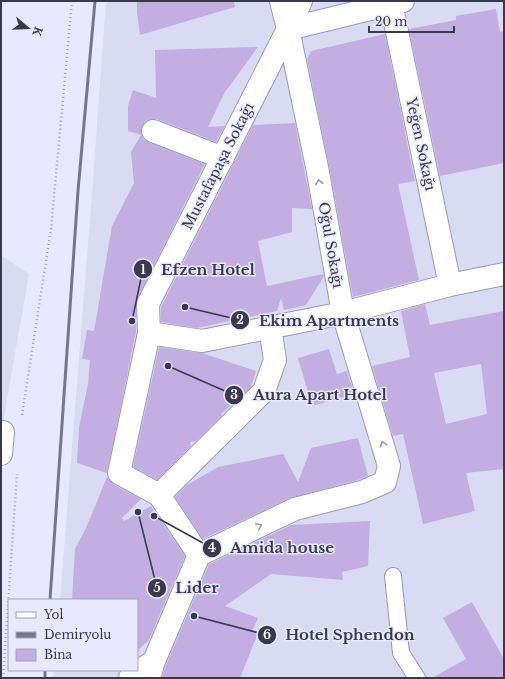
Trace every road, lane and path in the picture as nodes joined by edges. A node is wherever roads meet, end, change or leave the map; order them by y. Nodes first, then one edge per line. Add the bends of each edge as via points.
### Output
1 (72, 1) edge
2 (281, 1) edge
3 (301, 1) edge
4 (397, 2) edge
5 (288, 29) junction
6 (153, 131) dead end
7 (223, 158) junction
8 (504, 274) edge
9 (450, 285) junction
10 (343, 313) junction
11 (270, 327) junction
12 (149, 333) junction
13 (22, 419) dead end
14 (3, 432) dead end
15 (1, 454) edge
16 (17, 474) dead end
17 (159, 495) junction
18 (199, 556) junction
19 (393, 576) dead end
20 (8, 599) edge
21 (8, 604) edge
22 (152, 670) edge
23 (3, 677) edge
24 (130, 678) edge
25 (417, 678) edge

1 - 13 path via 51,229
2 - 5 street, Oğul Sokağı
3 - 5 street, Mustafapaşa Sokağı
4 - 5 street
4 - 9 street, Yeğen Sokağı
5 - 7 street, Mustafapaşa Sokağı
10 -> 5 street, Oğul Sokağı via 317,167
6 - 7 street
7 - 12 street, Mustafapaşa Sokağı via 148,304
8 - 9 street
9 - 10 street
10 - 11 street
18 -> 10 street, Oğul Sokağı via 294,508 362,492 385,482 389,466
11 - 12 street via 202,341
11 - 17 street via 275,360 264,391
12 - 17 street, Mustafapaşa Sokağı via 119,473
14 - 15 street
16 - 20 path
17 - 18 street
18 - 22 street
19 - 25 lane via 401,653
21 - 23 path
22 - 24 street

